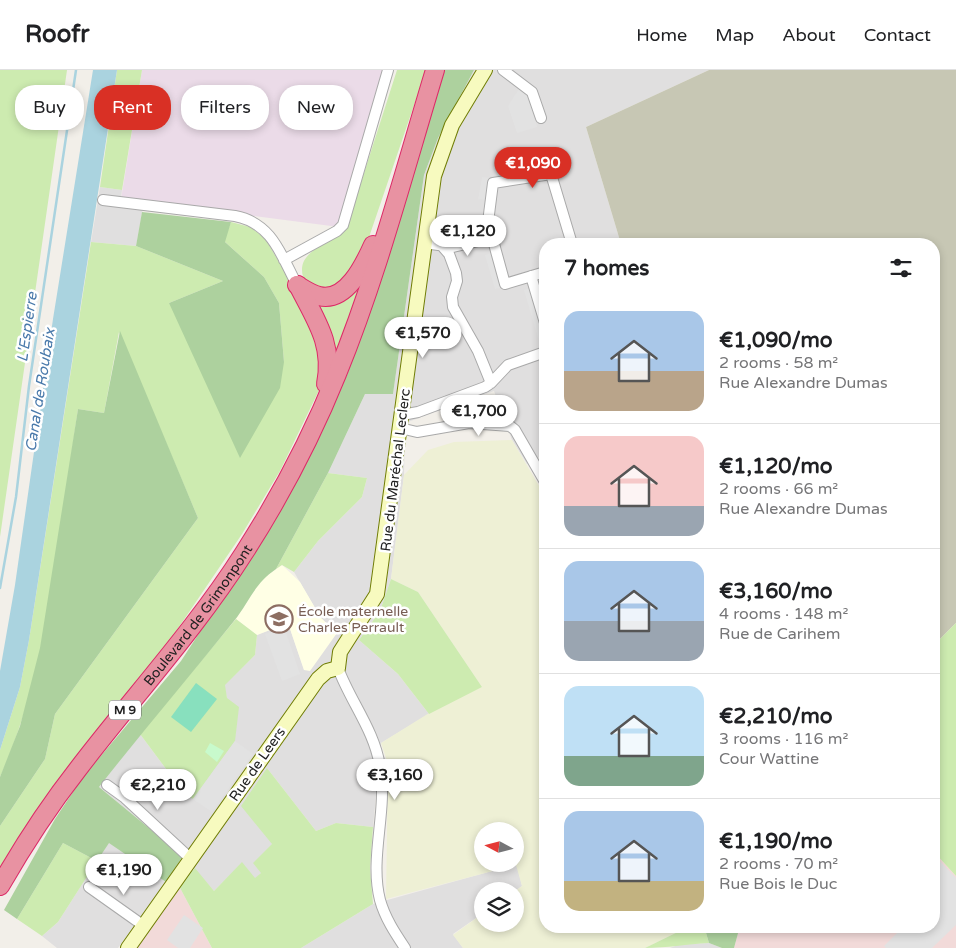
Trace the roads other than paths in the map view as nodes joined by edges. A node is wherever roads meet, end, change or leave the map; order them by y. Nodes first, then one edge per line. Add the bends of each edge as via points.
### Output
1 (388, 70) edge
2 (435, 70) edge
3 (485, 70) edge
4 (503, 70) edge
5 (541, 118) dead end
6 (408, 158) junction
7 (102, 200) dead end
8 (492, 238) junction
9 (570, 238) edge
10 (424, 243) junction
11 (442, 246) junction
12 (284, 260) junction
13 (539, 274) edge
14 (531, 276) junction
15 (298, 285) junction
16 (539, 303) edge
17 (539, 354) edge
18 (491, 383) junction
19 (318, 418) junction
20 (401, 422) junction
21 (539, 472) edge
22 (338, 668) junction
23 (107, 785) dead end
24 (191, 859) junction
25 (0, 886) edge
26 (89, 886) dead end
27 (144, 926) junction
28 (128, 948) edge
29 (405, 948) edge

1 - 12 street via 343,225
2 - 6 highway, M 9
3 - 10 street, Rue du Maréchal Leclerc via 458,114 440,154
4 - 5 street via 532,92
6 - 15 highway via 398,175 386,215 356,277 337,293 326,297 314,295
6 - 19 highway, M 9 via 358,320
7 - 12 street via 244,218 265,230
8 - 9 street via 488,218 494,183 551,174
8 - 11 street
8 - 14 street via 505,284
10 - 11 street
10 - 20 street, Rue du Maréchal Leclerc
11 - 18 street via 449,254 456,273 453,307 478,351
12 - 15 street
13 - 14 street
14 - 16 street
15 - 19 highway via 324,335 329,353
17 - 18 street via 508,365
18 - 20 street
19 - 25 highway, Boulevard de Grimonpont / M 9 via 254,536 192,626 67,783
20 - 21 street via 416,432 469,423 510,426
20 - 22 street, Rue du Maréchal Leclerc via 379,587 374,602 338,655
22 - 24 street, Rue de Leers via 318,679
22 - 29 street via 380,763 379,891 388,919
23 - 24 street
24 - 27 street, Rue de Leers
26 - 27 street
27 - 28 street, Rue de Leers

